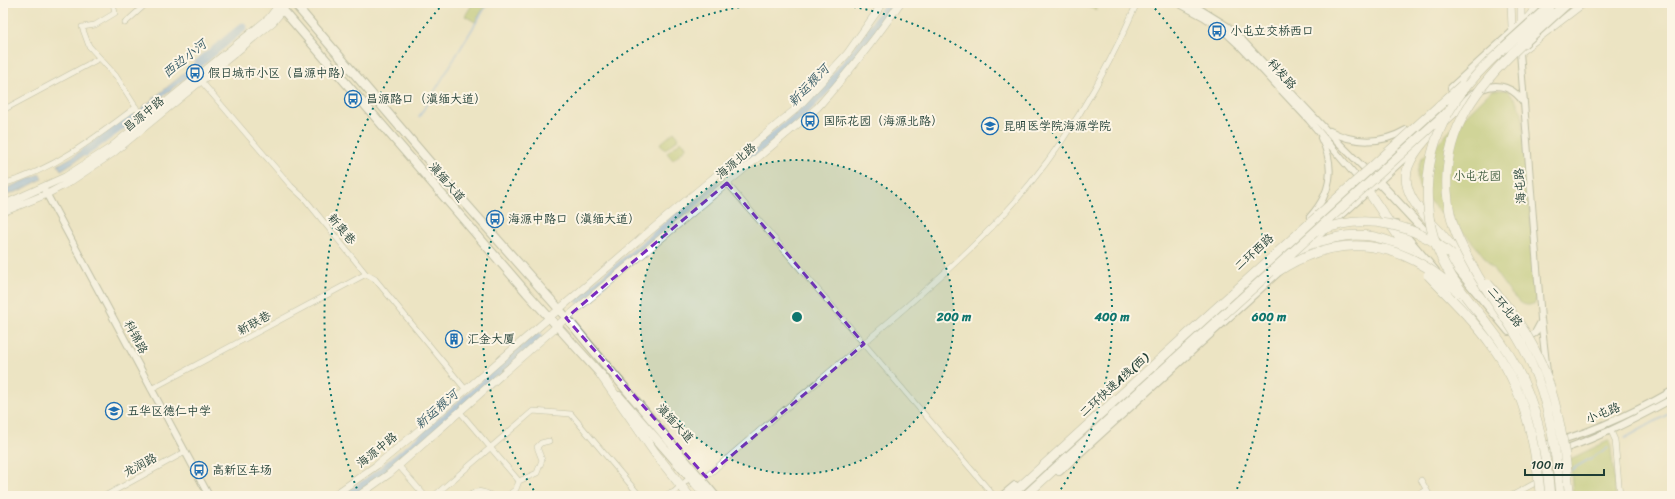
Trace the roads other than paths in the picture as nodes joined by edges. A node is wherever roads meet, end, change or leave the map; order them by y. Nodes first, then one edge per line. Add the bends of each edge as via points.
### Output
1 (113, 3) edge
2 (147, 3) edge
3 (294, 3) edge
4 (884, 3) edge
5 (900, 3) edge
6 (1137, 3) edge
7 (1178, 3) edge
8 (1190, 3) edge
9 (1511, 3) edge
10 (1521, 3) edge
11 (1567, 3) edge
12 (1584, 3) edge
13 (281, 5) edge
14 (1544, 5) edge
15 (125, 23) dead end
16 (1522, 25) junction
17 (1514, 32) junction
18 (1505, 47) junction
19 (1521, 48) junction
20 (100, 58) junction
21 (201, 81) junction
22 (1477, 91) junction
23 (1524, 104) junction
24 (1460, 107) junction
25 (136, 108) junction
26 (3, 110) edge
27 (144, 120) junction
28 (1318, 126) junction
29 (1406, 130) junction
30 (1364, 168) junction
31 (1356, 176) junction
32 (1378, 181) junction
33 (727, 183) junction
34 (3, 184) edge
35 (45, 191) junction
36 (1368, 191) junction
37 (3, 205) edge
38 (3, 212) edge
39 (1310, 217) junction
40 (1295, 257) junction
41 (1413, 257) junction
42 (366, 274) junction
43 (1234, 292) junction
44 (559, 309) junction
45 (1500, 311) junction
46 (550, 317) junction
47 (1221, 317) junction
48 (566, 318) junction
49 (1541, 319) junction
50 (1486, 322) junction
51 (558, 326) junction
52 (1513, 335) junction
53 (864, 344) junction
54 (608, 368) junction
55 (601, 375) junction
56 (151, 389) junction
57 (466, 390) junction
58 (1672, 392) edge
59 (1672, 399) edge
60 (460, 412) junction
61 (1611, 431) junction
62 (1557, 440) junction
63 (549, 441) dead end
64 (1539, 446) junction
65 (491, 447) junction
66 (1559, 451) junction
67 (185, 452) junction
68 (677, 456) junction
69 (1541, 456) junction
70 (399, 466) junction
71 (706, 477) junction
72 (1544, 479) junction
73 (1420, 480) dead end
74 (519, 481) junction
75 (684, 483) junction
76 (1426, 490) junction
77 (639, 495) edge
78 (105, 496) edge
79 (209, 496) edge
80 (333, 496) edge
81 (358, 496) edge
82 (425, 496) edge
83 (434, 496) edge
84 (469, 496) edge
85 (492, 496) edge
86 (507, 496) edge
87 (631, 496) edge
88 (663, 496) edge
89 (689, 496) edge
90 (699, 496) edge
91 (706, 496) edge
92 (715, 496) edge
93 (722, 496) edge
94 (994, 496) edge
95 (1003, 496) edge
96 (1010, 496) edge
97 (1025, 496) edge
98 (1032, 496) edge
99 (1415, 496) edge
100 (1430, 496) edge
101 (1511, 496) edge
102 (1541, 496) edge
103 (1546, 496) edge
104 (1550, 496) edge
105 (1560, 496) edge
106 (1564, 496) edge
107 (1569, 496) edge
108 (1620, 496) edge

1 - 20 street via 115,13 95,24 82,27 89,46
2 - 15 street
3 - 44 main road, 滇缅大道
4 - 44 main road, 海源北路 via 847,54 796,108
5 - 33 main road, 海源北路 via 882,30 817,108
6 - 53 street via 1104,74 1039,173 977,243
7 - 28 street, 科发路 via 1223,30
8 - 28 street, 科发路 via 1226,26 1262,61
9 - 17 main road, 海屯路
10 - 16 main road, 海屯路
11 - 19 highway, bridge
12 - 19 main road
13 - 21 main road, 昌源中路 via 273,22
13 - 27 main road, 昌源中路 via 269,18
13 - 46 main road, 滇缅大道
14 - 16 main road
14 - 18 highway, bridge
16 - 17 main road, 二环西路
16 - 19 main road, 海屯路
17 - 19 main road, 海屯路
17 - 29 main road, 二环西路
18 - 43 highway, bridge
18 - 50 highway, bridge via 1466,86 1447,115 1434,147 1428,180 1428,215 1436,246 1456,283
19 - 22 main road
19 - 23 street, 海屯路
19 - 45 highway, bridge via 1488,80 1465,112 1453,138 1448,167 1448,199 1456,232 1475,271
19 - 47 highway, bridge
20 - 25 street via 116,76
20 - 26 street
21 - 35 main road, 昌源中路 via 113,153 68,183
21 - 42 street, 新奥巷 via 305,199
22 - 23 street via 1502,86 1515,92
22 - 24 main road
23 - 49 street, 海屯路
24 - 32 main road
24 - 107 highway, bridge via 1419,149 1410,163 1406,177 1418,207 1515,316 1531,341 1552,390 1560,422
25 - 27 street
25 - 34 street via 50,165
27 - 35 main road, 昌源中路 via 92,161
28 - 29 street via 1361,141 1387,139
28 - 30 street, 科发路
28 - 31 street, 科发路
28 - 39 street via 1327,150 1330,174 1324,198
29 - 30 main road, 二环西路
30 - 31 main road, 二环西路
30 - 32 main road, 二环北路
31 - 36 main road
31 - 39 main road, 二环西路
32 - 36 main road
32 - 52 main road, 二环北路 via 1422,227
33 - 48 main road, 海源北路
33 - 53 street
35 - 37 main road, 昌源中路
35 - 38 main road, 昌源中路
35 - 56 street, 科锦路
36 - 40 main road
36 - 41 highway
36 - 64 main road via 1497,346 1520,386
39 - 95 main road, 二环西路
40 - 41 highway via 1322,241 1359,235 1391,242
40 - 98 main road
41 - 102 highway, bridge via 1484,335 1510,375 1524,407 1531,432
42 - 56 street, 新联巷
42 - 57 street, 新奥巷 via 375,279
43 - 45 highway, bridge via 1277,257 1314,233 1345,223 1370,221 1403,227 1440,245 1468,270
43 - 96 highway, 二环快速A线(西)
44 - 46 main road, 海源中路
44 - 48 main road, 滇缅大道
45 - 105 highway, bridge via 1525,350 1543,393 1553,437
46 - 51 main road, 滇缅大道
46 - 57 main road, 海源中路
47 - 50 highway, bridge via 1264,282 1298,260 1326,250 1357,246 1391,251 1419,262 1452,286
47 - 97 highway
48 - 51 main road, 海源中路
48 - 54 main road, 滇缅大道
49 - 52 street via 1539,329 1531,337 1521,339
49 - 62 street, 海屯路
50 - 104 highway, bridge via 1511,357 1528,392 1543,444
51 - 55 main road, 滇缅大道
51 - 60 main road, 海源中路
52 - 62 main road, 二环北路 via 1537,379
53 - 71 street
53 - 94 street
54 - 68 main road, 滇缅大道
54 - 71 main road, 滇缅大道
55 - 68 main road, 滇缅大道
55 - 75 highway via 643,435
56 - 67 street, 科锦路
57 - 80 main road, 海源中路 via 377,465
58 - 62 street, 小屯路 via 1612,422
59 - 61 street, 小屯路
60 - 65 street
60 - 70 main road, 海源中路
61 - 66 street, 小屯路
61 - 108 street
62 - 64 street, 小屯路
62 - 66 main road, 二环北路
63 - 74 street via 537,447 542,460 537,473
64 - 69 main road
65 - 74 street
65 - 77 street via 533,411 571,414
65 - 83 street
66 - 69 street, 小屯路
66 - 106 main road, 二环北路
67 - 78 street, 龙润路
67 - 79 street, 科锦路
68 - 91 main road
68 - 92 main road
69 - 72 main road
70 - 81 main road, 海源中路
70 - 82 street
71 - 93 main road, 滇缅大道
72 - 101 street
72 - 103 main road
73 - 76 street
74 - 86 street via 513,493
75 - 88 street via 674,492
75 - 89 highway
75 - 90 main road
76 - 99 street
76 - 100 street
77 - 87 street
84 - 85 street via 482,491

